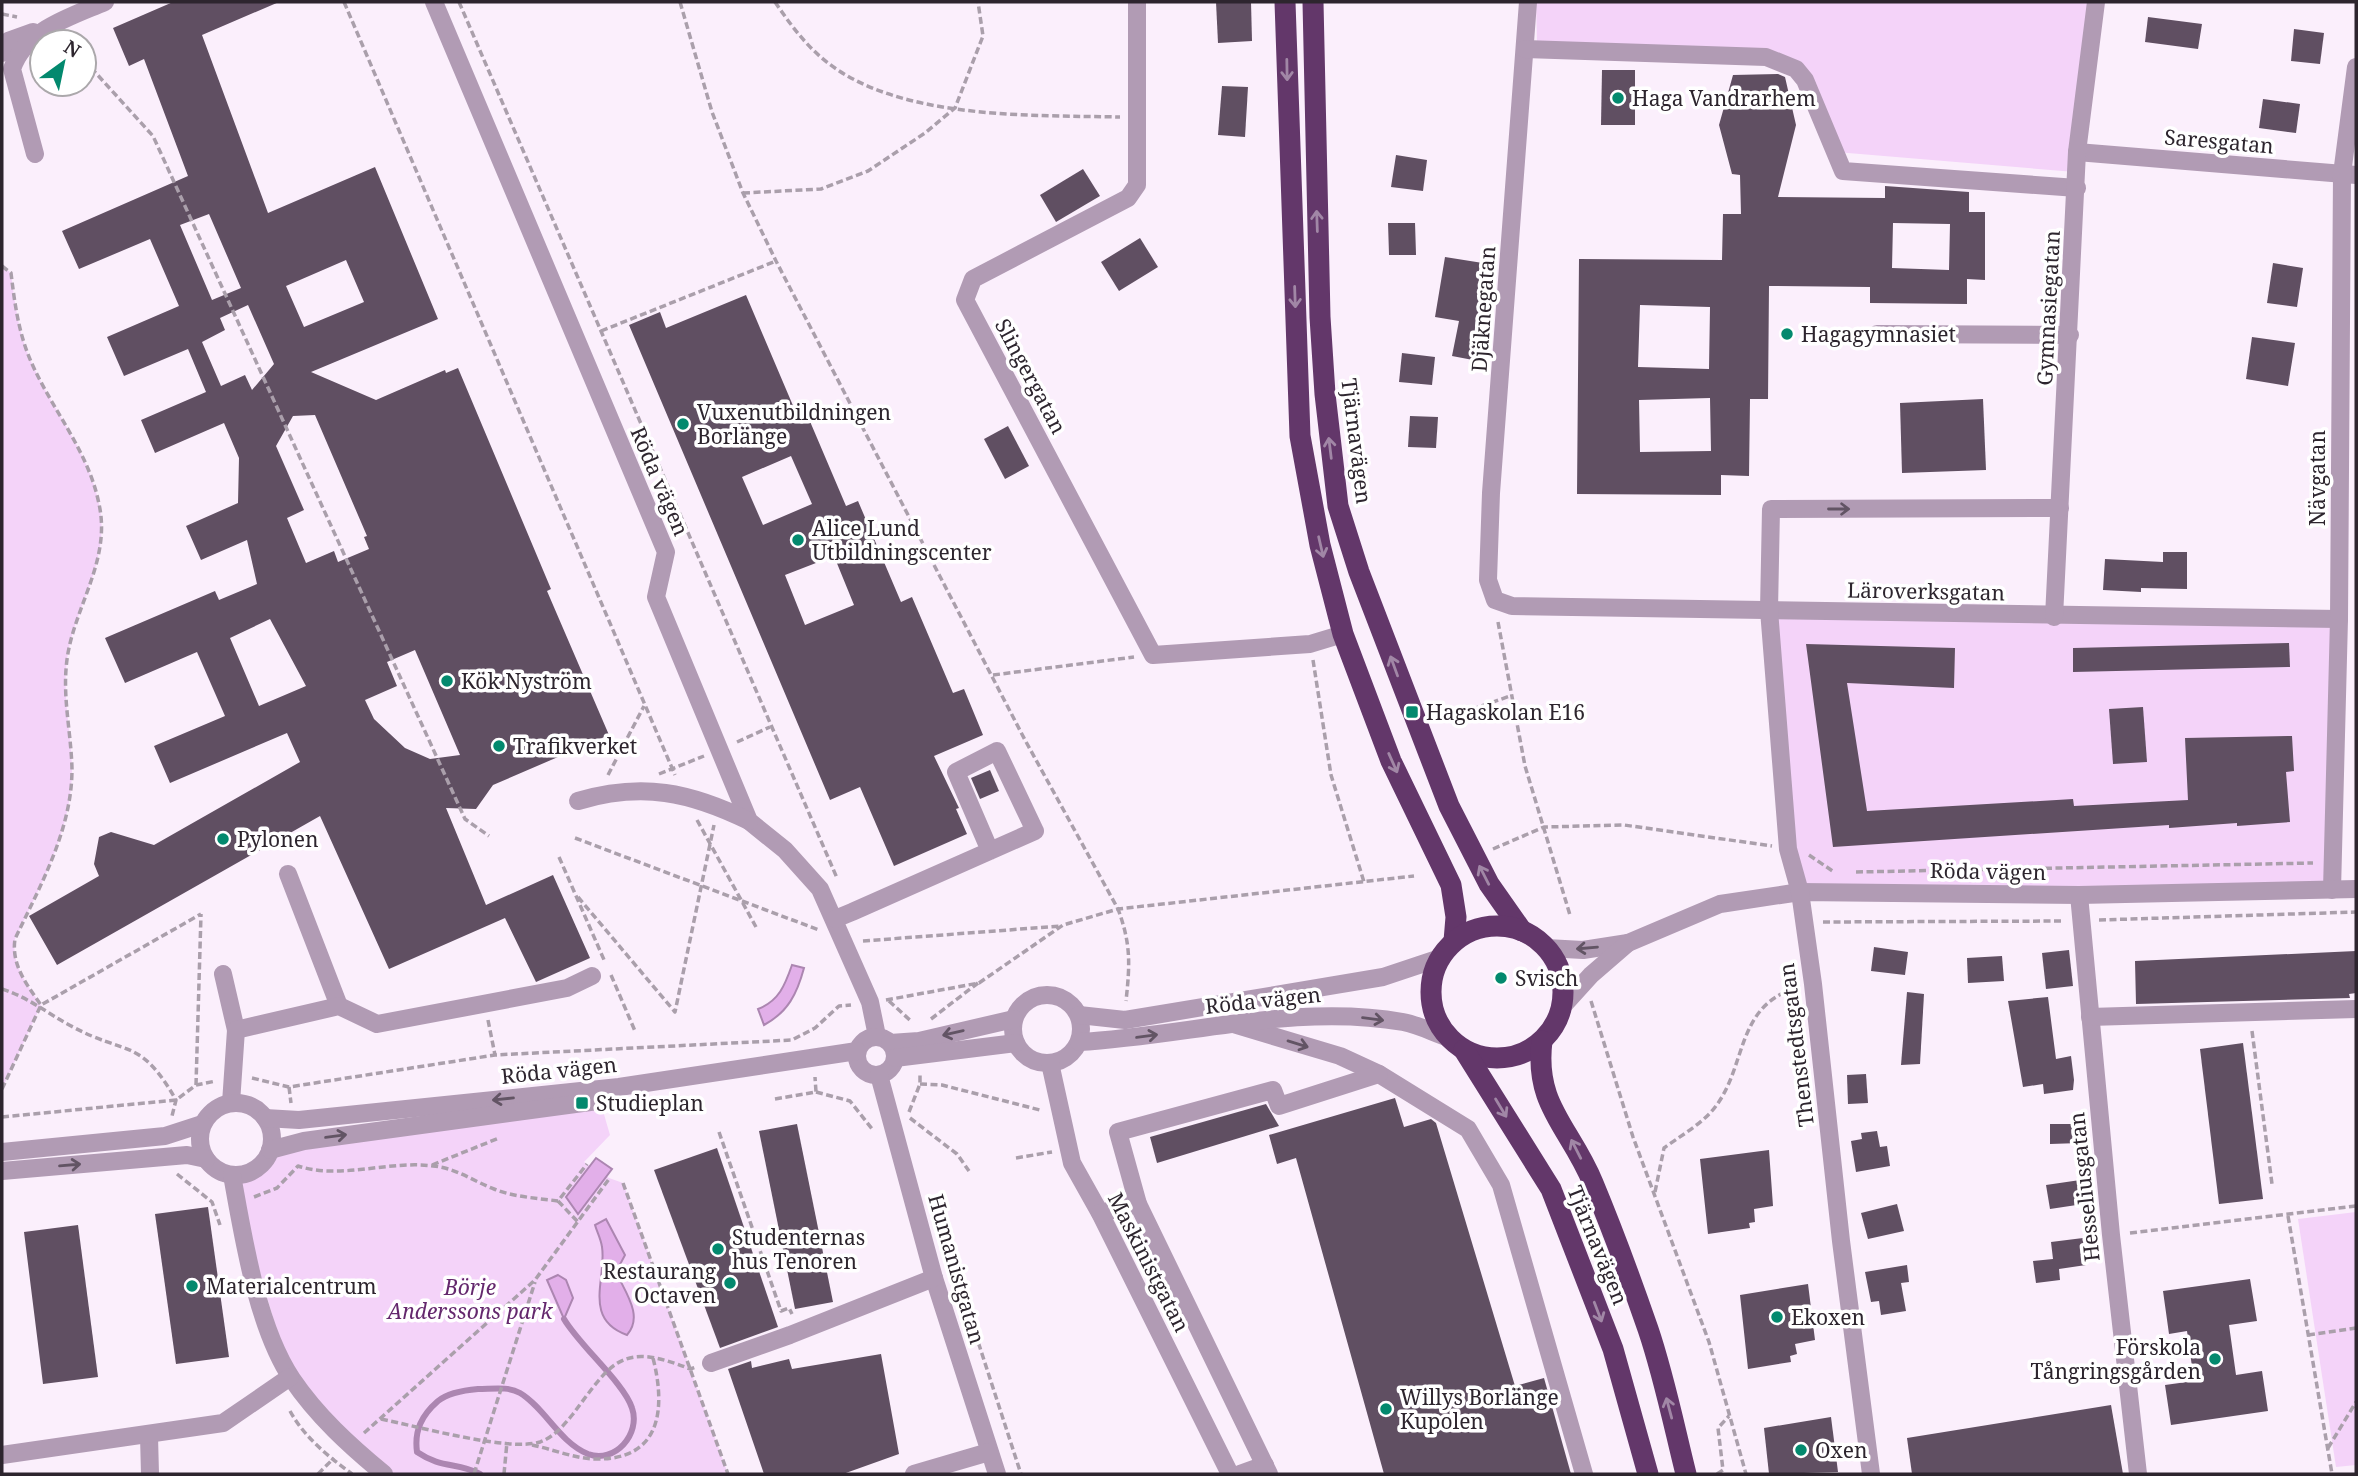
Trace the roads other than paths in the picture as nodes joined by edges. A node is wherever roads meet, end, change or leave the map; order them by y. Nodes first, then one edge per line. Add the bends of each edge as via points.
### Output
1 (105, 2) edge
2 (434, 2) edge
3 (1138, 2) edge
4 (1285, 2) edge
5 (1313, 2) edge
6 (1528, 2) edge
7 (2096, 2) edge
8 (52, 25) junction
9 (1525, 49) junction
10 (2, 52) edge
11 (2356, 67) edge
12 (2077, 152) junction
13 (35, 154) dead end
14 (2349, 175) edge
15 (2077, 188) junction
16 (1878, 334) dead end
17 (2070, 335) junction
18 (2060, 508) junction
19 (1504, 603) joint
20 (1769, 610) junction
21 (2054, 617) junction
22 (2345, 628) edge
23 (1343, 634) junction
24 (578, 801) dead end
25 (749, 821) junction
26 (990, 851) junction
27 (288, 874) dead end
28 (2332, 890) junction
29 (2356, 890) edge
30 (1800, 892) junction
31 (2079, 895) junction
32 (843, 915) junction
33 (1522, 931) junction
34 (1454, 941) junction
35 (1628, 943) junction
36 (1546, 948) junction
37 (1440, 958) junction
38 (222, 974) dead end
39 (592, 976) dead end
40 (339, 1006) junction
41 (1562, 1007) junction
42 (2356, 1009) edge
43 (1079, 1015) junction
44 (2090, 1017) junction
45 (1014, 1019) junction
46 (1233, 1024) junction
47 (236, 1030) junction
48 (1079, 1041) junction
49 (1542, 1041) junction
50 (920, 1042) junction
51 (1016, 1042) junction
52 (1456, 1044) junction
53 (888, 1046) junction
54 (857, 1057) junction
55 (1050, 1063) junction
56 (1378, 1074) junction
57 (879, 1075) junction
58 (620, 1093) junction
59 (231, 1103) junction
60 (265, 1118) junction
61 (202, 1124) junction
62 (270, 1150) junction
63 (2, 1152) edge
64 (206, 1159) junction
65 (2, 1171) edge
66 (232, 1175) junction
67 (1138, 1204) junction
68 (1100, 1213) junction
69 (933, 1278) junction
70 (711, 1363) dead end
71 (290, 1377) junction
72 (149, 1436) junction
73 (989, 1452) junction
74 (2, 1455) edge
75 (1267, 1469) edge
76 (150, 1474) edge
77 (384, 1474) edge
78 (914, 1474) edge
79 (997, 1474) edge
80 (1230, 1474) edge
81 (1240, 1474) edge
82 (1584, 1474) edge
83 (1648, 1474) edge
84 (1686, 1474) edge
85 (1871, 1474) edge
86 (2138, 1474) edge

1 - 8 street
2 - 25 street, Röda vägen via 666,552 656,597
3 - 23 street, Slingergatan via 1137,185 1128,198 973,279 965,300 1153,655 1311,645
4 -> 23 highway via 1300,436
33 -> 5 highway, Tjärnavägen via 1489,884 1449,806 1338,506 1320,317
6 - 9 street, Djäknegatan
7 - 12 street, Gymnasiegatan
8 - 10 street via 8,41
8 - 13 street via 23,46 12,69
9 - 15 street via 1766,57 1796,69 1805,80 1843,171
9 - 19 street, Djäknegatan via 1491,493 1488,580
11 - 14 street, Nävgatan
12 - 14 street, Saresgatan
12 - 15 street, Gymnasiegatan
14 - 22 street, Nävgatan
15 - 17 street, Gymnasiegatan
16 - 17 street
17 - 18 street, Gymnasiegatan
20 -> 18 street, Thenstedtsgatan via 1771,509
18 - 21 street, Gymnasiegatan
19 - 20 street, Läroverksgatan
20 - 21 street, Läroverksgatan
20 - 30 street, Thenstedtsgatan via 1788,849
21 - 22 street, Läroverksgatan
22 - 28 street, Nävgatan
23 -> 34 highway via 1391,761 1451,885
24 - 25 street via 647,790 683,794
25 - 32 street, Röda vägen via 785,850
26 - 26 street via 956,772 998,751 1035,831
26 - 32 street
27 - 40 street
28 - 29 street, Röda vägen
28 - 31 street, Röda vägen
30 - 31 street, Röda vägen
30 - 35 street, Röda vägen via 1720,904
30 - 85 street, Thenstedtsgatan
31 - 44 street, Hesseliusgatan
32 - 53 street, Röda vägen via 879,1001
33 - 34 highway via 1487,927
33 - 36 highway
34 - 37 highway
35 -> 36 street, Röda vägen via 1583,950
35 - 41 street, Röda vägen
36 - 41 highway via 1558,965
37 - 43 street, Röda vägen via 1383,977 1125,1020
37 - 52 highway via 1431,999 1437,1020
38 - 47 street
39 - 40 street via 567,988 377,1024
40 - 47 street
41 - 49 highway
42 - 44 street
43 - 45 street via 1065,1000 1045,995 1026,1002
43 - 48 street
44 - 86 street, Hesseliusgatan
45 -> 50 street
45 - 51 street
48 -> 46 street, Röda vägen
46 -> 52 street, Röda vägen via 1341,1015 1406,1022
46 -> 56 street via 1340,1056
47 - 59 street
48 - 55 street via 1068,1056
49 - 52 highway via 1513,1057 1496,1059
84 -> 49 highway, Tjärnavägen via 1649,1332 1592,1181 1541,1083
50 - 51 street
50 - 53 street
51 - 55 street via 1030,1058
52 -> 83 highway, Tjärnavägen via 1550,1189 1613,1349
53 - 54 street via 864,1040
53 - 57 street via 890,1069
54 - 57 street via 866,1073
54 - 58 street, Röda vägen
55 - 68 street, Maskinistgatan via 1072,1163
56 - 67 street via 1279,1105 1273,1090 1118,1132
56 - 82 street via 1468,1129 1501,1185
57 - 69 street, Humanistgatan
58 -> 60 street, Röda vägen via 299,1120
62 -> 58 street, Röda vägen via 304,1140
59 - 60 street via 250,1106
59 - 61 street via 219,1106
60 - 62 street via 272,1139
61 - 63 street via 165,1136
61 - 64 street via 200,1148
62 - 66 street via 257,1168
65 -> 64 street via 187,1155
64 - 66 street
66 - 71 street via 265,1323
67 - 68 street
67 - 75 street
68 - 80 street, Maskinistgatan
69 - 70 street
69 - 73 street, Humanistgatan
71 - 72 street via 223,1423
71 - 77 street via 349,1445
72 - 74 street
72 - 76 street
73 - 78 street
73 - 79 street, Humanistgatan
75 - 81 street

